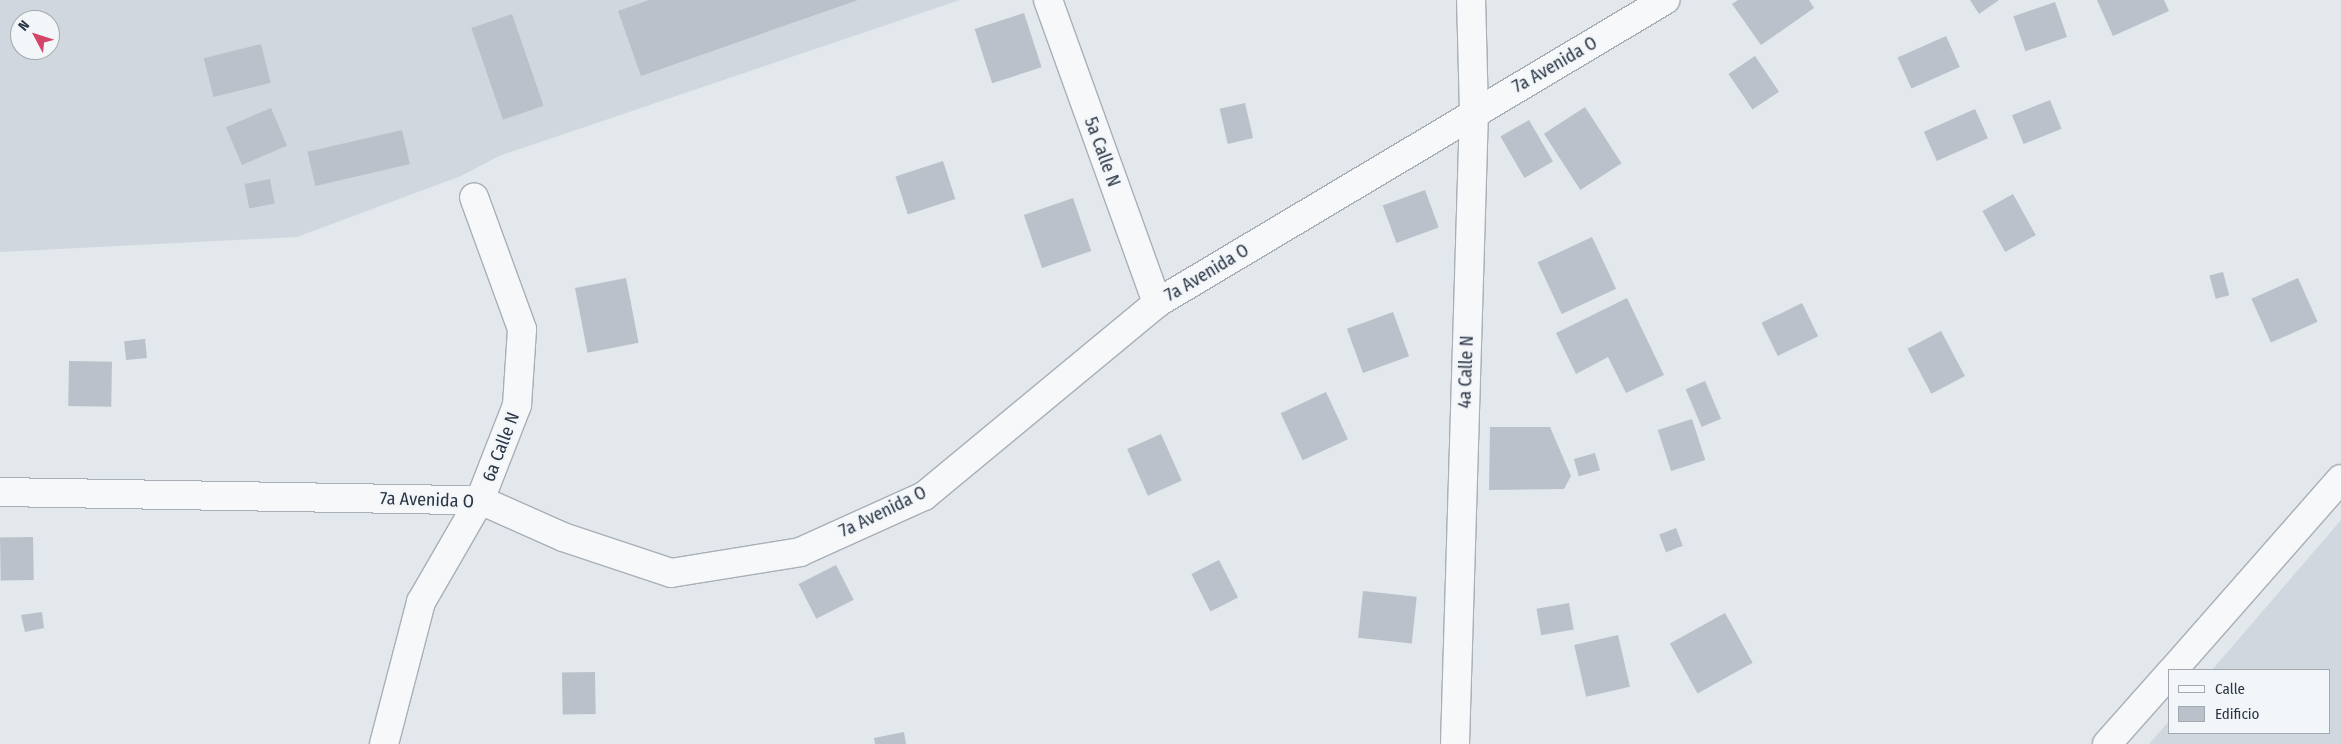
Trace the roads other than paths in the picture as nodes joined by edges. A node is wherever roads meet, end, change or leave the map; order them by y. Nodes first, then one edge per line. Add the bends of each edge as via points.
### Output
1 (1048, 0) edge
2 (1471, 0) edge
3 (1665, 0) edge
4 (1474, 112) junction
5 (474, 197) dead end
6 (1157, 303) junction
7 (2341, 479) edge
8 (0, 492) edge
9 (480, 500) junction
10 (2173, 669) edge
11 (2168, 675) edge
12 (384, 744) edge
13 (1455, 744) edge
14 (2107, 744) edge

1 - 6 street, 5a Calle N
2 - 4 street, 4a Calle N
3 - 4 street, 7a Avenida O
4 - 6 street, 7a Avenida O
4 - 13 street, 4a Calle N
5 - 9 street, 6a Calle N via 522,329 518,405
6 - 9 street, 7a Avenida O via 924,496 800,552 671,573 563,537
7 - 10 street
8 - 9 street, 7a Avenida O
9 - 12 street, 6a Calle N via 422,602
11 - 14 street

